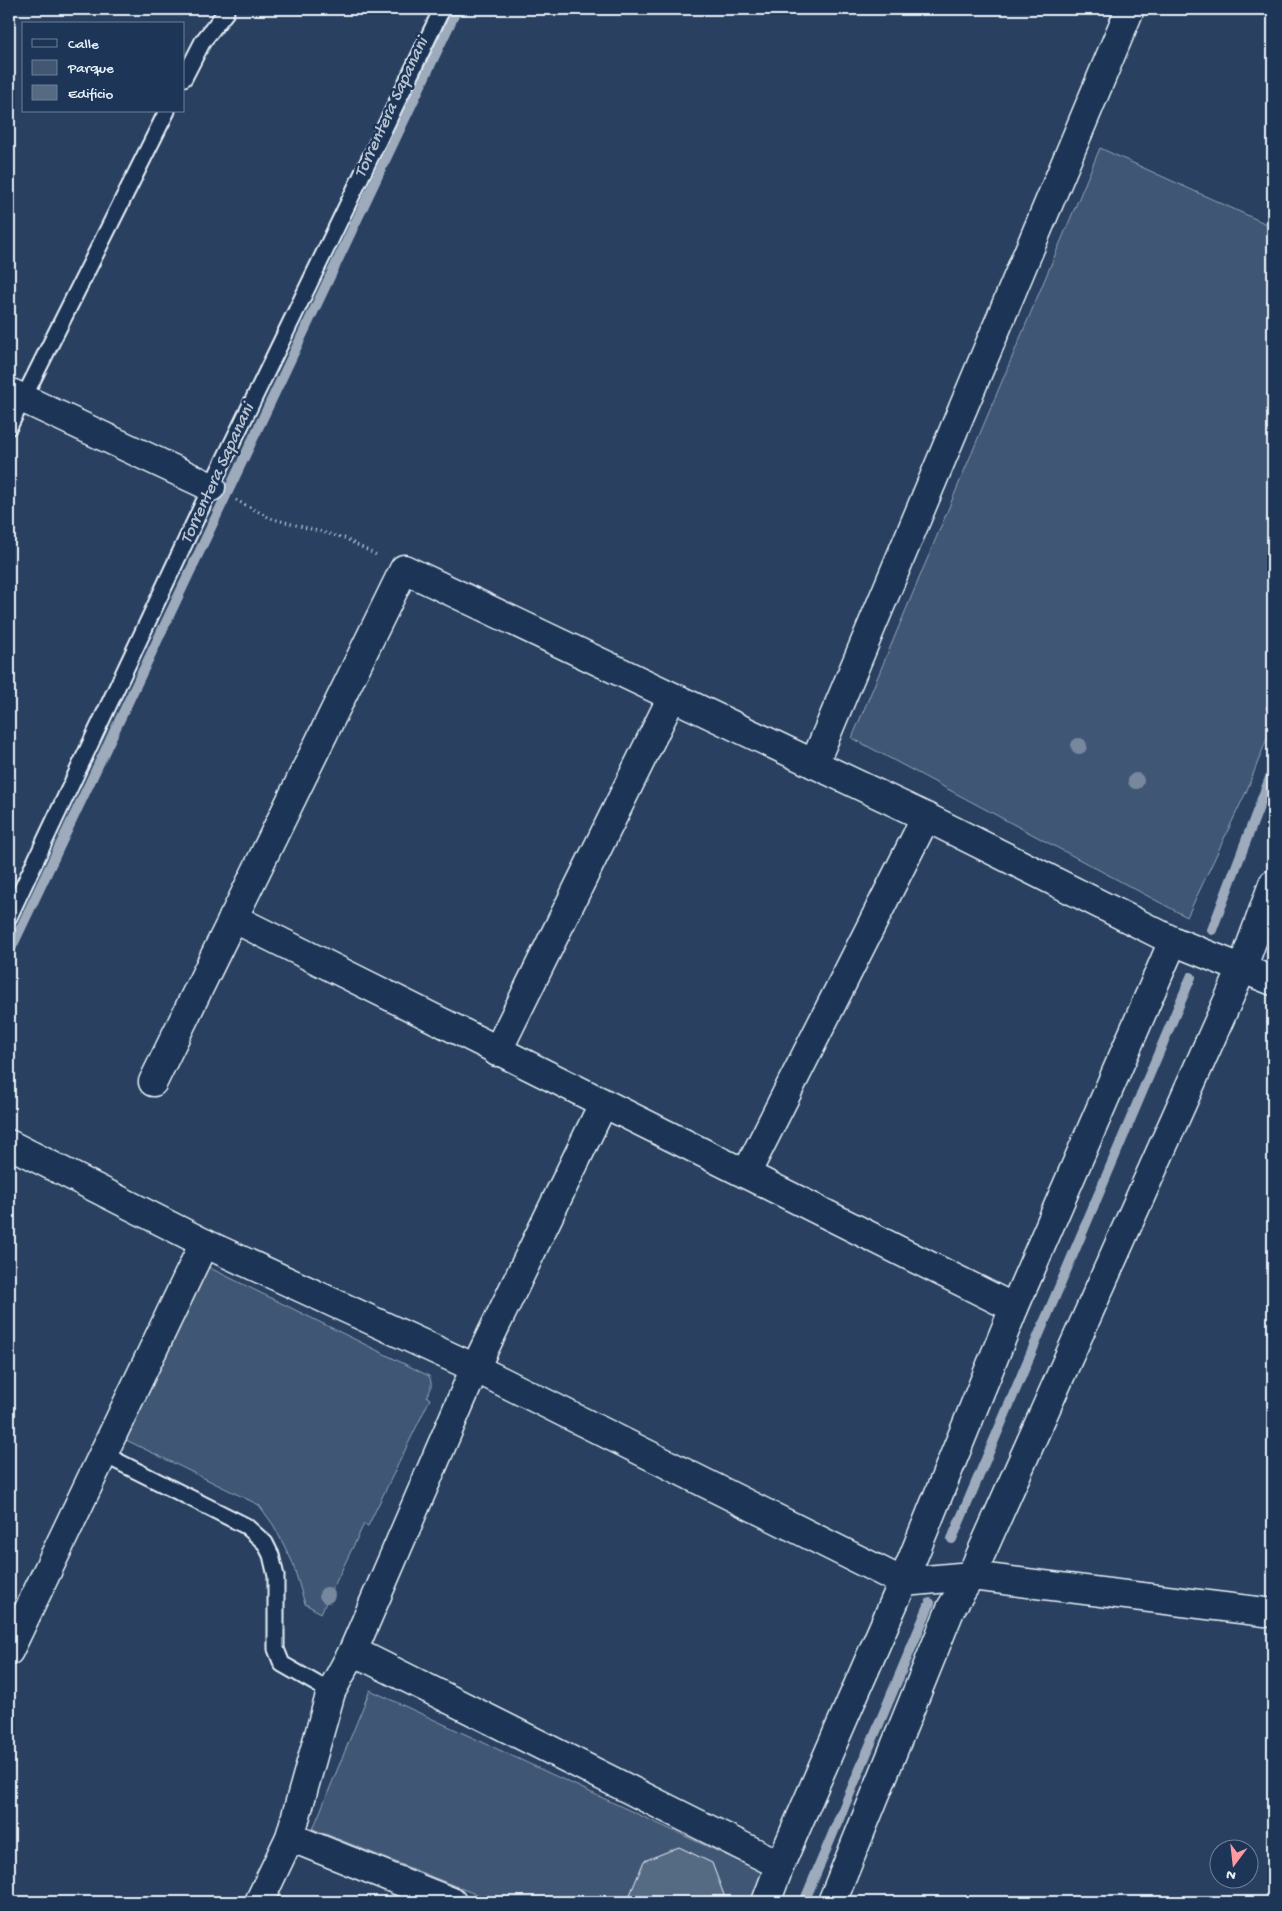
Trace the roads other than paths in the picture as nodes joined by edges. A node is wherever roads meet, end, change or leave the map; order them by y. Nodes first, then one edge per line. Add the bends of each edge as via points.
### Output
1 (442, 9) edge
2 (1130, 9) edge
3 (226, 12) dead end
4 (185, 76) edge
5 (166, 112) edge
6 (16, 395) edge
7 (9, 427) edge
8 (211, 487) junction
9 (672, 697) junction
10 (814, 764) junction
11 (926, 817) junction
12 (1273, 884) edge
13 (9, 916) edge
14 (234, 918) junction
15 (1173, 941) junction
16 (1242, 969) junction
17 (1273, 981) edge
18 (497, 1052) junction
19 (153, 1082) dead end
20 (603, 1104) junction
21 (9, 1144) edge
22 (746, 1174) junction
23 (204, 1243) junction
24 (1014, 1308) junction
25 (475, 1368) junction
26 (103, 1454) junction
27 (971, 1576) junction
28 (903, 1582) junction
29 (1273, 1613) edge
30 (9, 1651) edge
31 (353, 1651) junction
32 (331, 1692) junction
33 (290, 1837) junction
34 (780, 1865) junction
35 (259, 1902) edge
36 (452, 1902) edge
37 (766, 1902) edge
38 (832, 1902) edge

1 - 8 lane
2 - 10 street
3 - 4 lane via 202,40
5 - 6 lane
6 - 7 lane
6 - 8 street
8 - 13 lane
9 - 10 street
9 - 14 street via 404,569
9 - 18 street
10 - 11 street
11 - 15 street
11 - 22 street
12 - 16 street
14 - 18 street
14 - 19 street
15 - 16 street
15 - 24 street
16 - 17 street
16 - 27 street
18 - 20 street
20 - 22 street
20 - 25 street
21 - 23 street
22 - 24 street
23 - 25 street
23 - 26 street
24 - 28 street
25 - 28 street
25 - 31 street
26 - 30 street
26 - 32 lane via 246,1526 265,1543 276,1576 276,1649 282,1664
27 - 28 street
27 - 29 street
27 - 38 street via 951,1608
28 - 34 street
31 - 32 street
31 - 34 street
32 - 33 street
33 - 35 street
33 - 36 street
34 - 37 street

